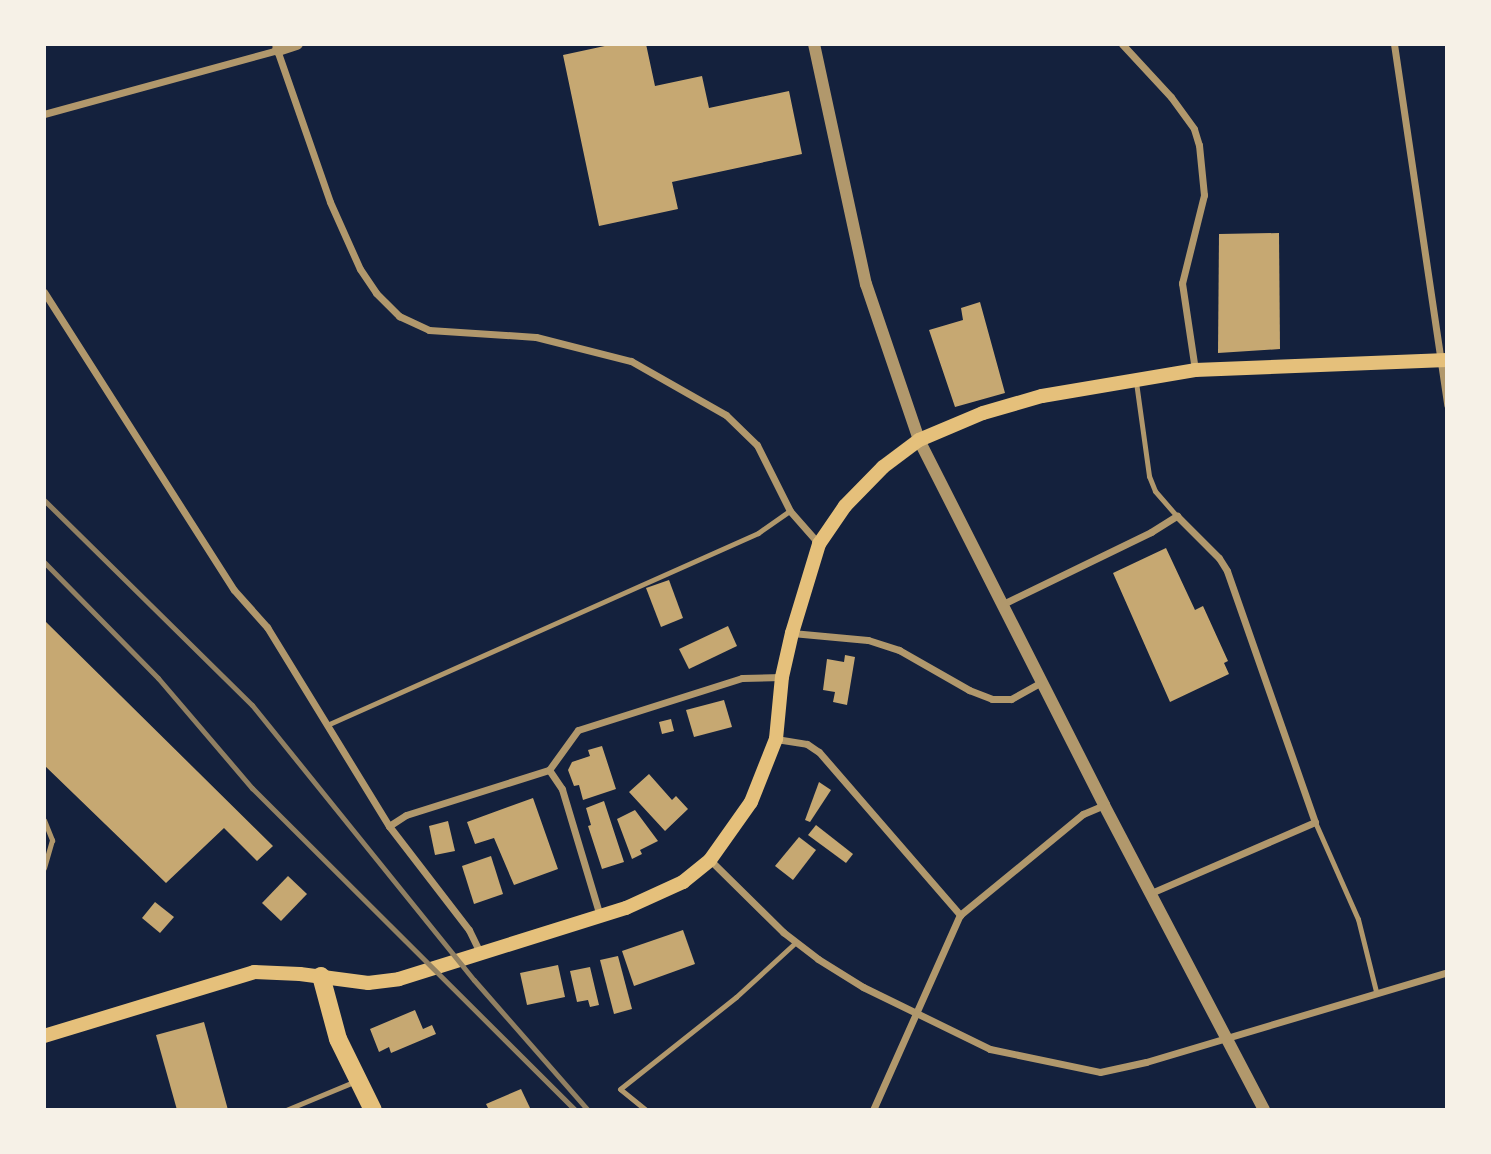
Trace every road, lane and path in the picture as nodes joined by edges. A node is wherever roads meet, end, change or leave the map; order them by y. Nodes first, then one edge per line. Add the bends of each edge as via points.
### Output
1 (297, 44) edge
2 (814, 44) edge
3 (1122, 44) edge
4 (1394, 44) edge
5 (277, 47) edge
6 (44, 114) edge
7 (44, 292) edge
8 (1444, 360) edge
9 (1195, 370) junction
10 (1135, 380) junction
11 (1447, 405) edge
12 (919, 440) junction
13 (790, 511) junction
14 (1177, 516) junction
15 (820, 544) junction
16 (1003, 604) junction
17 (792, 633) junction
18 (782, 677) junction
19 (1042, 682) junction
20 (327, 725) junction
21 (776, 739) junction
22 (549, 770) junction
23 (1104, 805) junction
24 (44, 820) edge
25 (1315, 822) junction
26 (388, 826) junction
27 (710, 860) junction
28 (44, 868) edge
29 (1151, 893) junction
30 (960, 915) junction
31 (600, 916) junction
32 (796, 942) junction
33 (481, 954) junction
34 (1447, 972) edge
35 (321, 976) junction
36 (1376, 991) junction
37 (915, 1014) junction
38 (1227, 1035) junction
39 (44, 1036) edge
40 (359, 1080) junction
41 (286, 1110) edge
42 (373, 1110) edge
43 (646, 1110) edge
44 (873, 1110) edge
45 (1264, 1110) edge

1 - 5 street
2 - 12 street via 866,284
3 - 9 street via 1171,97 1194,129 1199,145 1204,195 1182,283
4 - 8 street
5 - 6 street
5 - 13 street via 330,202 360,270 399,316 429,330 536,337 631,361 726,415 757,445
7 - 20 street via 234,590 267,627
8 - 9 main road
8 - 11 street
9 - 10 main road
10 - 12 main road via 1014,403
10 - 14 lane via 1149,476 1155,491
12 - 15 main road via 855,496
12 - 16 street
13 - 15 street
13 - 20 lane via 758,533
14 - 16 street
14 - 25 street via 1227,571
15 - 17 main road
16 - 19 street
17 - 18 main road
17 - 19 street via 868,640 899,650 992,699 1011,699
18 - 21 main road
18 - 22 street via 742,678 578,730
19 - 23 street
20 - 26 street
21 - 27 main road via 751,802
21 - 30 street via 807,744 819,752
22 - 26 street via 406,816
22 - 31 street via 562,789
23 - 29 street
23 - 30 street via 1083,814
24 - 28 lane via 52,840
25 - 29 street
25 - 36 lane via 1358,919
26 - 33 street via 469,930
27 - 31 main road via 668,891
27 - 32 street
29 - 38 street
30 - 37 street
31 - 33 main road
32 - 37 street via 863,987
32 - 43 lane via 736,997 620,1089
33 - 35 main road via 380,983
34 - 36 street
35 - 39 main road via 254,972
35 - 40 main road via 338,1039
36 - 38 street
37 - 38 street via 990,1049 1100,1072
37 - 44 street
38 - 45 street
40 - 41 lane
40 - 42 main road

